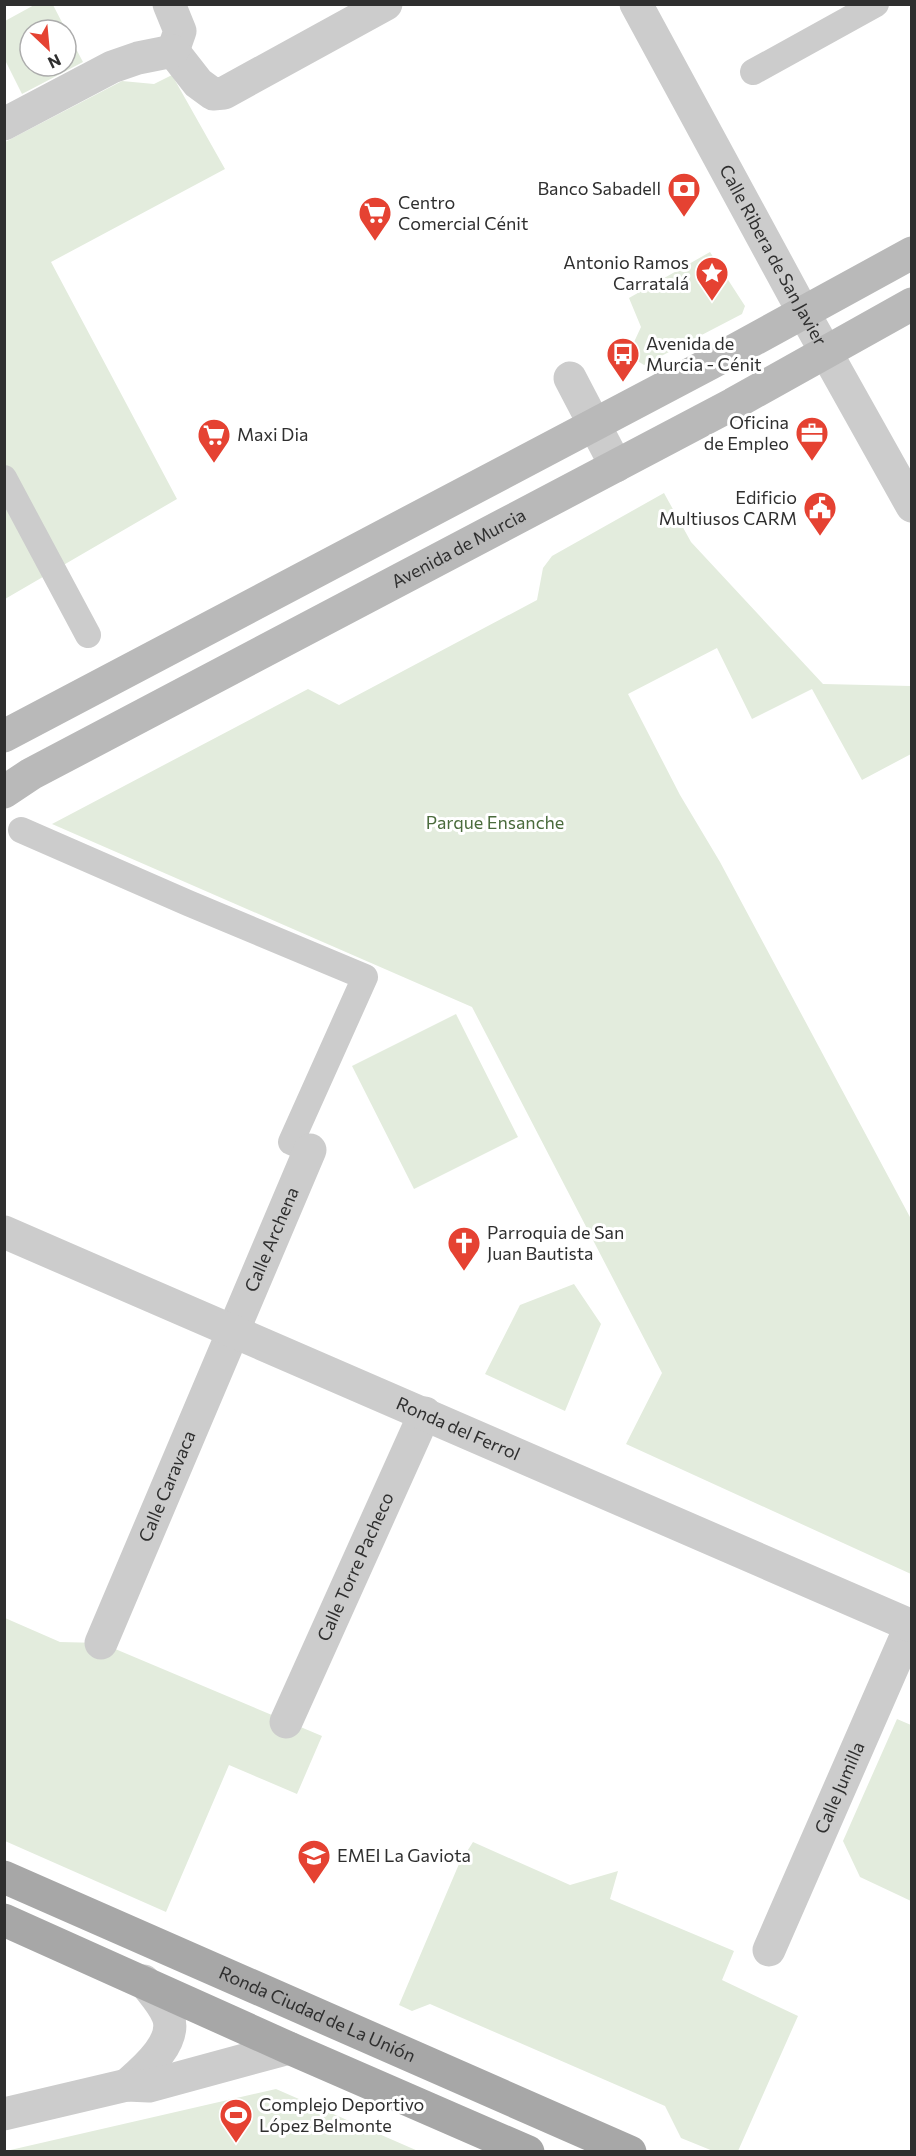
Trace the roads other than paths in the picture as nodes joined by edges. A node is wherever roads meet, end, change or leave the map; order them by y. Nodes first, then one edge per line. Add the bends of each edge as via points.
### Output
1 (169, 4) edge
2 (386, 4) edge
3 (636, 4) edge
4 (876, 4) edge
5 (173, 51) junction
6 (753, 72) dead end
7 (4, 124) edge
8 (912, 253) edge
9 (912, 304) edge
10 (805, 312) junction
11 (827, 352) junction
12 (570, 378) dead end
13 (594, 425) junction
14 (616, 466) junction
15 (4, 478) edge
16 (912, 506) edge
17 (88, 635) dead end
18 (4, 736) edge
19 (4, 792) edge
20 (21, 830) dead end
21 (310, 1150) joint
22 (4, 1232) edge
23 (234, 1330) junction
24 (425, 1413) junction
25 (911, 1625) edge
26 (101, 1643) dead end
27 (286, 1722) dead end
28 (4, 1877) edge
29 (4, 1920) edge
30 (769, 1950) dead end
31 (144, 1981) junction
32 (289, 2048) junction
33 (127, 2085) junction
34 (4, 2114) edge
35 (528, 2151) edge
36 (630, 2151) edge

1 - 5 street via 180,32
2 - 5 street via 224,93 213,94 198,83
3 - 10 street, Calle Ribera de San Javier
4 - 6 street
5 - 7 street via 112,67
8 - 10 main road
9 - 11 main road, Avenida de Murcia
10 - 11 street, Calle Ribera de San Javier
10 - 13 main road
11 - 14 main road, Avenida de Murcia
11 - 16 street, Calle Ribera de San Javier
12 - 13 street
13 - 14 street
13 - 18 main road
14 - 19 main road, Avenida de Murcia via 31,774
15 - 17 street
20 - 21 street via 365,977 291,1142
21 - 23 street, Calle Archena
22 - 23 street, Ronda del Ferrol
23 - 24 street, Ronda del Ferrol
23 - 26 street, Calle Caravaca
24 - 25 street, Ronda del Ferrol
24 - 27 street, Calle Torre Pacheco
25 - 30 street, Calle Jumilla
28 - 36 main road, Ronda Ciudad de La Unión
29 - 31 main road
31 - 32 main road
31 - 33 street via 165,2010 170,2028 165,2043
32 - 33 street via 149,2086
32 - 35 main road
33 - 34 street

